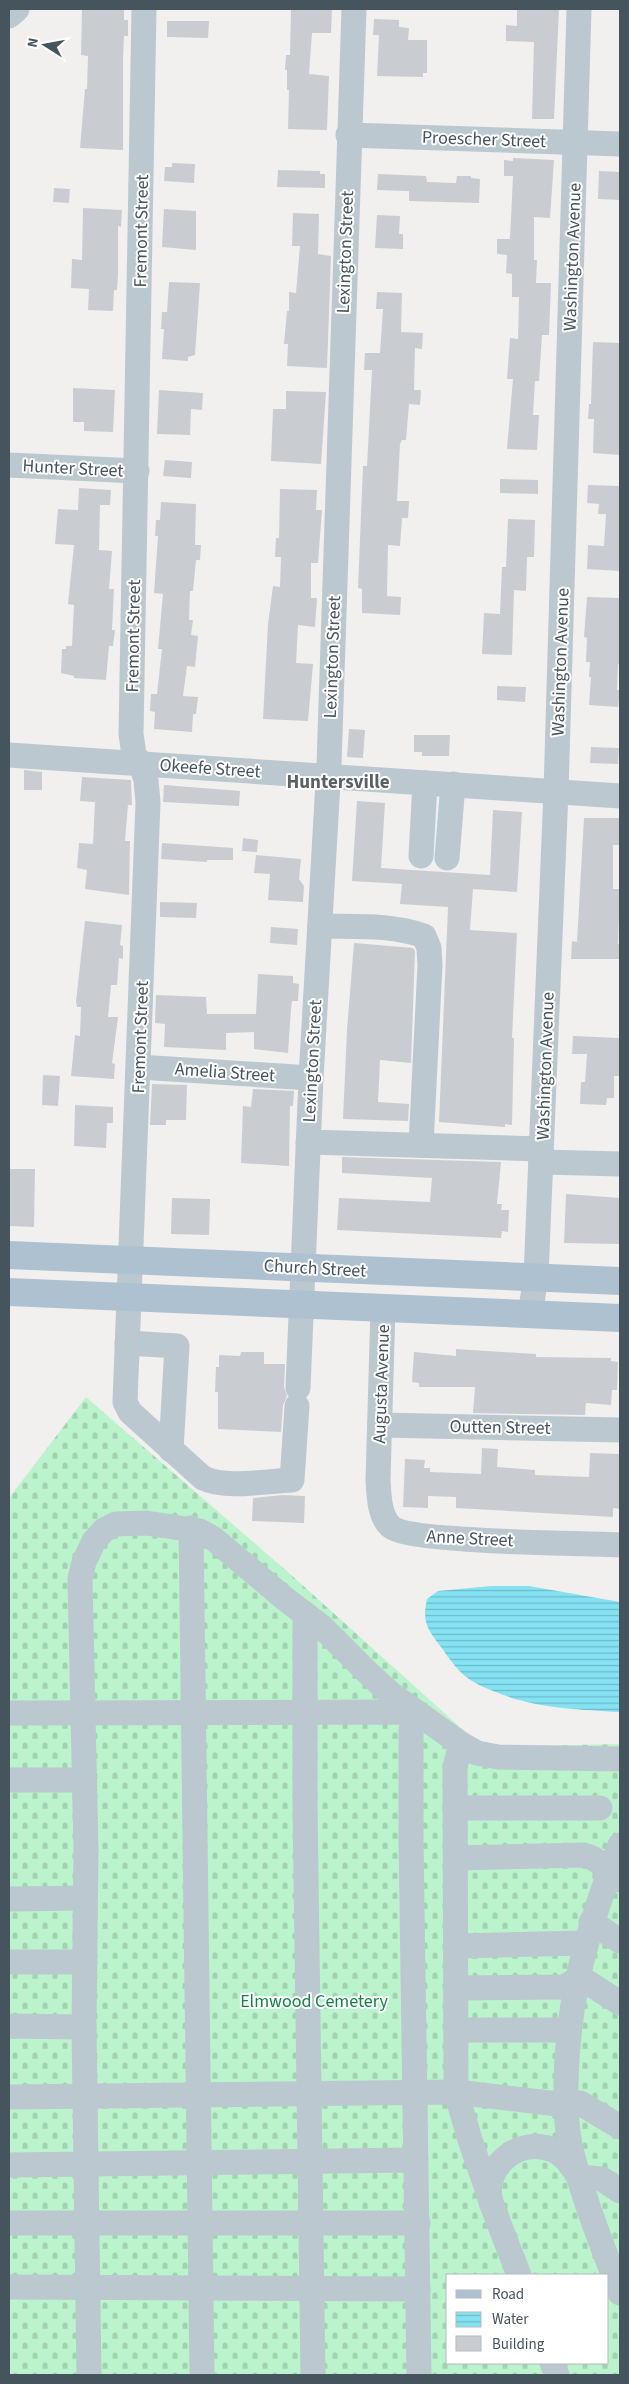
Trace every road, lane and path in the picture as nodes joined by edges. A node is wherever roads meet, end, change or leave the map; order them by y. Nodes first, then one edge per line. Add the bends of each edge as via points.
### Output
1 (17, 9) edge
2 (144, 9) edge
3 (354, 9) edge
4 (580, 9) edge
5 (9, 16) edge
6 (348, 136) junction
7 (576, 142) junction
8 (620, 144) edge
9 (9, 465) edge
10 (137, 471) junction
11 (9, 755) edge
12 (141, 764) junction
13 (328, 776) junction
14 (425, 782) junction
15 (453, 784) junction
16 (556, 791) junction
17 (620, 796) edge
18 (421, 856) dead end
19 (447, 858) dead end
20 (320, 926) junction
21 (139, 1067) junction
22 (311, 1078) junction
23 (308, 1142) junction
24 (421, 1145) junction
25 (541, 1155) junction
26 (620, 1164) edge
27 (9, 1255) edge
28 (131, 1260) junction
29 (303, 1267) junction
30 (536, 1277) junction
31 (620, 1281) edge
32 (9, 1292) edge
33 (129, 1298) junction
34 (301, 1305) junction
35 (383, 1308) junction
36 (530, 1314) junction
37 (620, 1318) edge
38 (127, 1343) junction
39 (380, 1425) junction
40 (620, 1430) edge
41 (171, 1450) junction
42 (378, 1461) joint
43 (292, 1480) joint
44 (191, 1528) junction
45 (620, 1545) edge
46 (305, 1614) junction
47 (416, 1712) junction
48 (9, 1713) edge
49 (82, 1713) junction
50 (195, 1713) junction
51 (305, 1713) junction
52 (460, 1744) junction
53 (620, 1759) edge
54 (9, 1780) edge
55 (84, 1780) junction
56 (455, 1808) junction
57 (600, 1808) dead end
58 (620, 1845) edge
59 (456, 1858) junction
60 (615, 1877) edge
61 (85, 1898) junction
62 (9, 1899) edge
63 (588, 1933) junction
64 (620, 1941) edge
65 (456, 1946) junction
66 (9, 1962) edge
67 (85, 1962) junction
68 (576, 1980) junction
69 (456, 1988) junction
70 (620, 2003) edge
71 (9, 2026) edge
72 (84, 2026) junction
73 (456, 2030) junction
74 (569, 2030) junction
75 (415, 2092) junction
76 (456, 2092) junction
77 (310, 2093) junction
78 (199, 2094) junction
79 (9, 2096) edge
80 (85, 2096) junction
81 (566, 2105) junction
82 (620, 2127) edge
83 (416, 2160) junction
84 (311, 2161) junction
85 (200, 2162) junction
86 (86, 2164) junction
87 (9, 2165) edge
88 (579, 2177) junction
89 (620, 2191) edge
90 (490, 2198) junction
91 (9, 2223) edge
92 (200, 2223) junction
93 (312, 2223) junction
94 (418, 2223) junction
95 (87, 2224) junction
96 (613, 2255) edge
97 (519, 2274) edge
98 (9, 2287) edge
99 (88, 2287) junction
100 (201, 2288) junction
101 (312, 2288) junction
102 (418, 2289) junction
103 (620, 2293) edge
104 (89, 2375) edge
105 (202, 2375) edge
106 (313, 2375) edge
107 (420, 2375) edge

1 - 5 street
2 - 10 street, Fremont Street
3 - 6 street, Lexington Street
4 - 7 street, Washington Avenue
6 - 7 street, Proescher Street
6 - 13 street, Lexington Street
7 - 8 street, Proescher Street
7 - 16 street, Washington Avenue
9 - 10 street, Hunter Street
10 - 12 street, Fremont Street via 131,734 133,753
11 - 12 street, Okeefe Street
12 - 13 street, Okeefe Street
12 - 21 street, Fremont Street via 148,802
13 - 14 street, Okeefe Street
13 - 20 street, Lexington Street
14 - 15 street, Okeefe Street
14 - 18 street
15 - 16 street, Okeefe Street
15 - 19 street
16 - 17 street, Okeefe Street
16 - 25 street, Washington Avenue
20 - 22 street, Lexington Street
20 - 24 street via 411,931 424,936 430,965
21 - 22 street, Amelia Street
21 - 28 street, Fremont Street
22 - 23 street, Lexington Street
23 - 24 street
23 - 29 street, Lexington Street
24 - 25 street
25 - 26 street
25 - 30 street, Washington Avenue
27 - 28 main road, Church Street
28 - 29 main road, Church Street
28 - 33 street, Fremont Street
29 - 30 main road, Church Street
29 - 34 street, Lexington Street
30 - 31 main road, Church Street
30 - 36 street, Washington Avenue
32 - 33 main road, Church Street
33 - 34 main road, Church Street
33 - 38 street, Fremont Street
34 - 35 main road, Church Street
34 - 43 street, Lexington Street
35 - 36 main road, Church Street
35 - 39 street, Augusta Avenue
36 - 37 main road, Church Street
38 - 41 street, Fremont Street via 125,1402 130,1412
38 - 41 street via 177,1346
39 - 40 street, Outten Street
39 - 42 street, Augusta Avenue
41 - 43 street, Fremont Street via 210,1481
42 - 45 street, Anne Street via 379,1499 385,1520 391,1528 402,1532 434,1538
44 - 46 street via 214,1538
44 - 49 street via 123,1522 104,1530 94,1541 80,1580
44 - 50 street
46 - 47 street via 368,1673
46 - 51 street
47 - 51 street
47 - 52 street
47 - 75 street via 411,1730
48 - 49 street
49 - 50 street
49 - 55 street
50 - 51 street
50 - 78 street
51 - 77 street
52 - 53 street via 477,1753 498,1757
52 - 56 street via 455,1767
54 - 55 street
55 - 61 street
56 - 57 street
56 - 59 street
58 - 60 street
59 - 60 street via 583,1855 603,1865
59 - 65 street
60 - 63 street
61 - 62 street
61 - 67 street
63 - 64 street
63 - 65 street
63 - 68 street
65 - 69 street
66 - 67 street
67 - 72 street
68 - 69 street via 564,1987
68 - 70 street via 587,1982
68 - 74 street
69 - 73 street
71 - 72 street
72 - 80 street
73 - 74 street
73 - 76 street
74 - 81 street
75 - 76 street
75 - 77 street
75 - 83 street
76 - 81 street
76 - 90 street
77 - 78 street
77 - 84 street
78 - 80 street
78 - 85 street
79 - 80 street
80 - 86 street
81 - 82 street via 580,2103
81 - 88 street via 571,2151
83 - 84 street
83 - 94 street
84 - 85 street
84 - 93 street
85 - 86 street
85 - 92 street
86 - 87 street
86 - 95 street
88 - 89 street via 602,2179
88 - 90 street via 564,2157 552,2150 539,2146 525,2147 514,2150 495,2170
88 - 96 street
90 - 97 street
91 - 95 street
92 - 93 street
92 - 95 street
92 - 100 street
93 - 94 street
93 - 101 street
94 - 102 street
95 - 99 street
96 - 103 street
98 - 99 street
99 - 100 street
99 - 104 street
100 - 101 street
100 - 105 street
101 - 102 street
101 - 106 street
102 - 107 street

